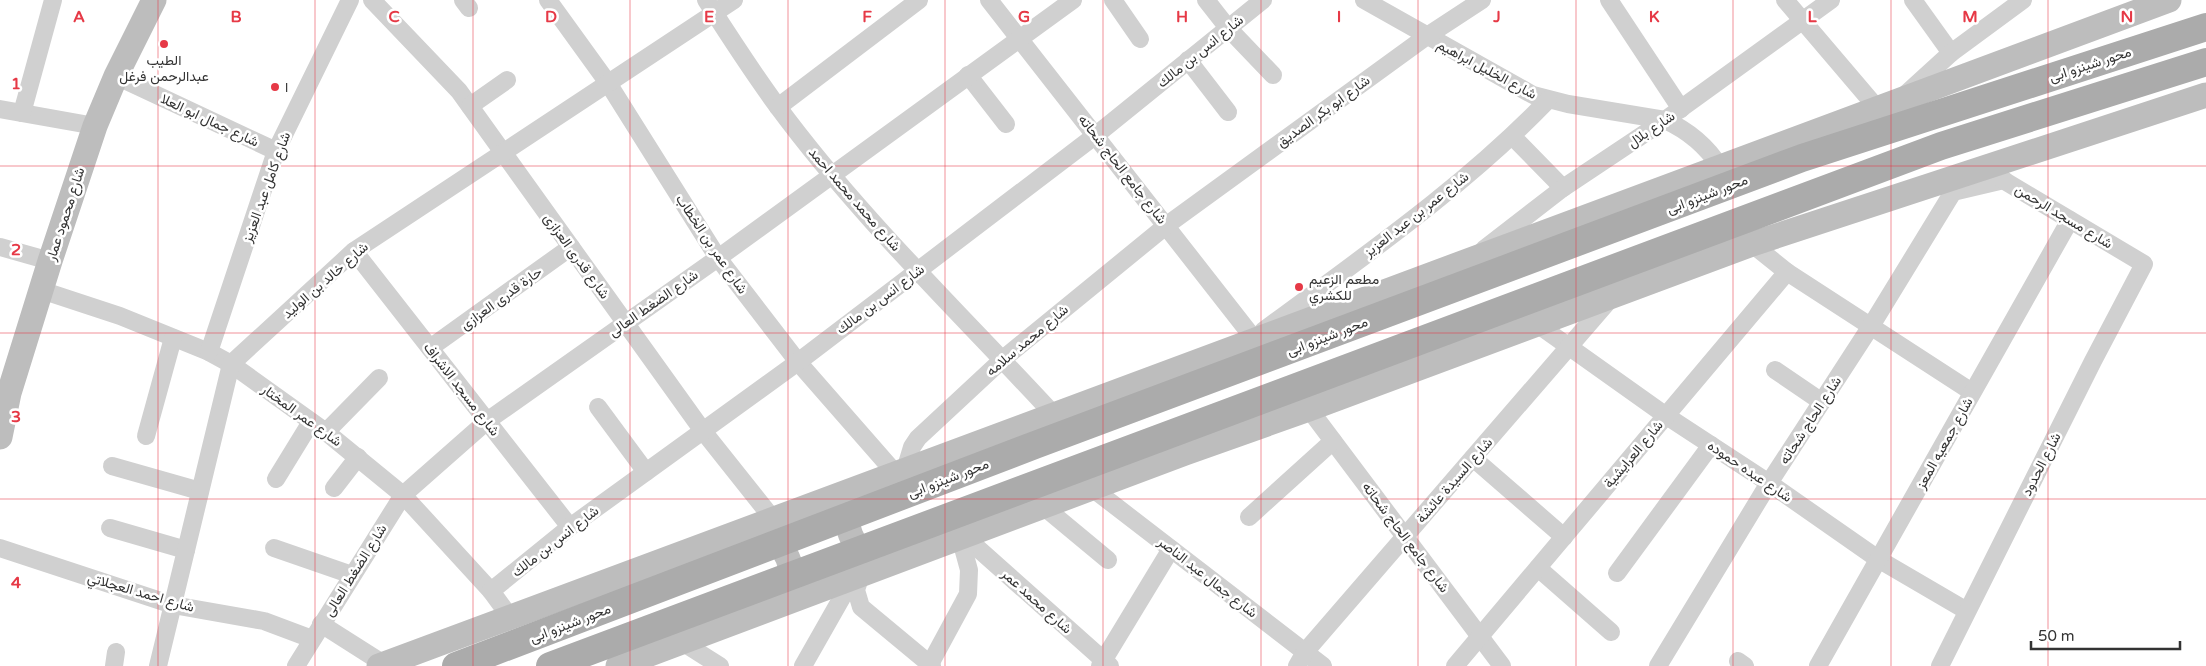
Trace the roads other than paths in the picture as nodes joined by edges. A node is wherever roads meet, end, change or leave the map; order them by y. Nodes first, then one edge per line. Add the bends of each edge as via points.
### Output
1 (53, 0) edge
2 (154, 0) edge
3 (350, 0) edge
4 (372, 0) edge
5 (548, 0) edge
6 (734, 0) edge
7 (919, 0) edge
8 (989, 0) edge
9 (1072, 0) edge
10 (1113, 0) edge
11 (1206, 0) edge
12 (1263, 0) edge
13 (1364, 0) edge
14 (1482, 0) edge
15 (1609, 0) edge
16 (1785, 0) edge
17 (1831, 0) edge
18 (1913, 0) edge
19 (2023, 0) edge
20 (2169, 0) edge
21 (710, 7) edge
22 (1802, 21) junction
23 (2206, 27) edge
24 (1228, 28) junction
25 (1427, 36) junction
26 (1020, 38) junction
27 (1140, 39) dead end
28 (1951, 53) junction
29 (1188, 60) junction
30 (2206, 62) edge
31 (968, 75) junction
32 (1273, 75) dead end
33 (116, 76) junction
34 (507, 80) dead end
35 (608, 83) junction
36 (2206, 95) edge
37 (1548, 100) junction
38 (1888, 104) junction
39 (470, 106) junction
40 (778, 107) junction
41 (0, 109) edge
42 (1681, 109) junction
43 (22, 112) junction
44 (1228, 112) dead end
45 (1665, 120) junction
46 (1006, 124) dead end
47 (95, 126) junction
48 (1096, 135) junction
49 (1513, 137) junction
50 (276, 151) junction
51 (503, 152) junction
52 (1720, 166) junction
53 (832, 174) junction
54 (1976, 179) junction
55 (1563, 188) junction
56 (2070, 220) junction
57 (1167, 225) junction
58 (1752, 244) junction
59 (0, 247) edge
60 (571, 247) junction
61 (354, 251) junction
62 (718, 258) junction
63 (1471, 259) junction
64 (50, 261) junction
65 (2144, 264) joint
66 (918, 270) junction
67 (1787, 272) junction
68 (41, 290) junction
69 (1612, 296) junction
70 (625, 323) junction
71 (1537, 324) junction
72 (1871, 326) junction
73 (173, 338) junction
74 (1254, 339) junction
75 (430, 348) junction
76 (1569, 348) junction
77 (209, 352) junction
78 (1003, 359) junction
79 (798, 362) junction
80 (231, 364) junction
81 (1775, 370) dead end
82 (379, 378) dead end
83 (4, 392) edge
84 (1972, 392) junction
85 (1822, 402) junction
86 (598, 407) dead end
87 (1309, 409) junction
88 (1054, 414) junction
89 (1665, 415) junction
90 (487, 421) junction
91 (312, 422) junction
92 (703, 431) junction
93 (326, 432) junction
94 (146, 436) dead end
95 (0, 437) edge
96 (1333, 441) junction
97 (1711, 445) junction
98 (358, 457) junction
99 (1473, 458) junction
100 (112, 466) dead end
101 (646, 472) junction
102 (900, 472) junction
103 (276, 479) dead end
104 (1769, 483) junction
105 (864, 485) junction
106 (334, 488) dead end
107 (1092, 488) junction
108 (200, 491) junction
109 (403, 495) junction
110 (1043, 506) junction
111 (1249, 517) dead end
112 (773, 519) junction
113 (570, 527) junction
114 (110, 528) dead end
115 (739, 532) junction
116 (1405, 535) junction
117 (961, 537) junction
118 (1564, 537) junction
119 (0, 548) edge
120 (274, 548) dead end
121 (1171, 549) junction
122 (186, 550) junction
123 (1878, 559) junction
124 (1108, 560) dead end
125 (893, 562) junction
126 (1538, 568) junction
127 (1616, 573) dead end
128 (352, 575) junction
129 (857, 576) junction
130 (491, 591) junction
131 (781, 604) junction
132 (173, 605) junction
133 (1967, 611) junction
134 (510, 617) junction
135 (317, 632) junction
136 (1611, 632) dead end
137 (1480, 638) junction
138 (682, 642) junction
139 (1301, 659) edge
140 (1104, 664) edge
141 (382, 665) edge
142 (158, 666) edge
143 (296, 666) edge
144 (456, 666) edge
145 (550, 666) edge
146 (618, 666) edge
147 (720, 666) edge
148 (803, 666) edge
149 (930, 666) edge
150 (1323, 666) edge
151 (1455, 666) edge
152 (1502, 666) edge
153 (1658, 666) edge
154 (1818, 666) edge
155 (1940, 666) edge

1 - 43 street
2 - 33 street, شارع محمود عمار
3 - 50 street, شارع كامل عبد العزيز
4 - 39 street, شارع قدرى العزازى via 459,90
5 - 35 street, شارع عمر بن الخطاب
6 - 21 street, شارع خالد بن الوليد
7 - 40 street
8 - 26 street, شارع جامع الحاج شحاته
9 - 26 street, شارع الضغط العالى
10 - 27 street
11 - 24 street
12 - 24 street, شارع انس بن مالك
13 - 25 street, شارع الخليل ابراهيم
14 - 25 street, شارع ابو بكر الصديق
15 - 42 street
16 - 22 street
17 - 22 street, شارع بلال
18 - 28 street
19 - 28 street
20 - 38 street
21 - 35 street, شارع خالد بن الوليد
21 - 40 street, شارع محمد محمد احمد
22 - 38 street
22 - 42 street, شارع بلال
23 - 144 main road, محور شينزو ابى, bridge via 1802,158
24 - 29 street, شارع انس بن مالك
24 - 32 street
25 - 37 street, شارع الخليل ابراهيم via 1518,88
25 - 57 street, شارع ابو بكر الصديق
26 - 31 street, شارع الضغط العالى
26 - 48 street, شارع جامع الحاج شحاته
28 - 38 street
29 - 44 street
29 - 48 street, شارع انس بن مالك
30 - 145 main road, bridge via 1941,146
31 - 46 street
31 - 53 street, شارع الضغط العالى
33 - 47 street, شارع محمود عمار
33 - 50 street, شارع جمال ابو العلا
34 - 39 street
35 - 51 street, شارع خالد بن الوليد
35 - 62 street, شارع عمر بن الخطاب
36 - 54 street
37 - 45 street, شارع الخليل ابراهيم
37 - 49 street, شارع عمر بن عبد العزيز
38 - 52 street
39 - 51 street, شارع قدرى العزازى
40 - 53 street, شارع محمد محمد احمد
41 - 43 street
42 - 45 street, شارع بلال
43 - 47 street
45 - 52 street, شارع الخليل ابراهيم via 1703,144
45 - 55 street, شارع بلال
47 - 64 street, شارع محمود عمار
48 - 57 street, شارع جامع الحاج شحاته
48 - 66 street, شارع انس بن مالك
49 - 55 street
49 - 74 street, شارع عمر بن عبد العزيز via 1436,202
50 - 77 street, شارع كامل عبد العزيز
51 - 60 street, شارع قدرى العزازى
51 - 61 street, شارع خالد بن الوليد
52 - 63 street
53 - 62 street, شارع الضغط العالى
53 - 66 street, شارع محمد محمد احمد
54 - 56 street, شارع مسجد الرحمن
54 - 58 street
54 - 72 street, شارع الحاج شحاته
55 - 63 street, شارع بلال
56 - 65 street, شارع مسجد الرحمن
56 - 84 street, شارع جمعيه المعز
57 - 74 street, شارع جامع الحاج شحاته
57 - 78 street, شارع محمد سلامه
58 - 67 street
58 - 69 street
59 - 64 street
60 - 70 street, شارع قدرى العزازى
60 - 75 street, حارة قدرى العزازى
61 - 75 street, شارع مسجد الاشراف
61 - 80 street, شارع خالد بن الوليد
62 - 70 street, شارع الضغط العالى
62 - 79 street, شارع عمر بن الخطاب
63 - 74 street
64 - 68 street, شارع محمود عمار
65 - 133 street, شارع الحدود
66 - 78 street, شارع محمد محمد احمد
66 - 79 street, شارع انس بن مالك
67 - 72 street
67 - 89 street, شارع العرايشية
68 - 73 street, شارع عمر المختار via 120,316
68 - 83 street, شارع محمود عمار
69 - 71 street
69 - 76 street, شارع السيدة عائشة
70 - 90 street, شارع الضغط العالى
70 - 92 street, شارع قدرى العزازى
71 - 76 street, شارع عبده حموده
71 - 87 street
72 - 84 street
72 - 85 street, شارع الحاج شحاته
73 - 77 street, شارع عمر المختار
73 - 94 street
74 - 88 street
75 - 90 street, شارع مسجد الاشراف
76 - 89 street, شارع عبده حموده
76 - 99 street, شارع السيدة عائشة
77 - 80 street, شارع عمر المختار
78 - 88 street, شارع محمد محمد احمد
78 - 102 street, شارع محمد سلامه via 918,438
79 - 92 street, شارع انس بن مالك
79 - 102 street, شارع عمر بن الخطاب
80 - 91 street, شارع عمر المختار
80 - 108 street
81 - 85 street
82 - 93 street
83 - 95 street, شارع محمود عمار
84 - 123 street, شارع جمعيه المعز
85 - 104 street, شارع الحاج شحاته
86 - 101 street
87 - 96 street, شارع جامع الحاج شحاته
87 - 107 street
88 - 102 street
89 - 97 street, شارع عبده حموده
89 - 118 street, شارع العرايشية
90 - 109 street, شارع الضغط العالى
90 - 113 street, شارع مسجد الاشراف
91 - 93 street, شارع عمر المختار
91 - 103 street
92 - 101 street, شارع انس بن مالك
92 - 112 street, شارع قدرى العزازى
93 - 98 street, شارع عمر المختار
96 - 111 street
96 - 116 street, شارع جامع الحاج شحاته
97 - 104 street, شارع عبده حموده
97 - 127 street
98 - 106 street
98 - 109 street, شارع عمر المختار
99 - 116 street, شارع السيدة عائشة
99 - 118 street
100 - 108 street
101 - 113 street, شارع انس بن مالك
102 - 105 street
104 - 123 street, شارع عبده حموده
104 - 153 street, شارع الحاج شحاته
105 - 112 street
105 - 125 street via 848,511 849,532 866,555
107 - 110 street
107 - 121 street, شارع جمال عبد الناصر
108 - 122 street
109 - 128 street, شارع الضغط العالى
109 - 130 street, شارع عمر المختار
110 - 117 street
110 - 124 street
112 - 115 street
113 - 130 street, شارع انس بن مالك
114 - 122 street
115 - 131 street via 768,536 788,557 792,577
115 - 134 street
116 - 137 street, شارع جامع الحاج شحاته
116 - 139 street, شارع السيدة عائشة
117 - 125 street
117 - 140 street, شارع محمد عمر
117 - 149 street via 968,564 968,594
118 - 126 street, شارع العرايشية
119 - 132 street, شارع احمد العجلاتي
120 - 128 street
121 - 139 street, شارع جمال عبد الناصر
121 - 140 street
122 - 132 street
123 - 133 street, شارع عبده حموده
123 - 154 street, شارع جمعيه المعز
125 - 129 street
126 - 136 street
126 - 137 street, شارع العرايشية
128 - 135 street, شارع الضغط العالى
129 - 131 street
129 - 148 street
129 - 149 street via 856,590 861,607
130 - 134 street, شارع عمر المختار
131 - 138 street
132 - 135 street, شارع احمد العجلاتي
132 - 142 street
133 - 155 street, شارع الحدود
134 - 141 street
135 - 141 street, شارع احمد العجلاتي
135 - 143 street, شارع الضغط العالى
137 - 151 street, شارع العرايشية
137 - 152 street, شارع جامع الحاج شحاته
138 - 146 street
138 - 147 street
139 - 150 street, شارع جمال عبد الناصر

